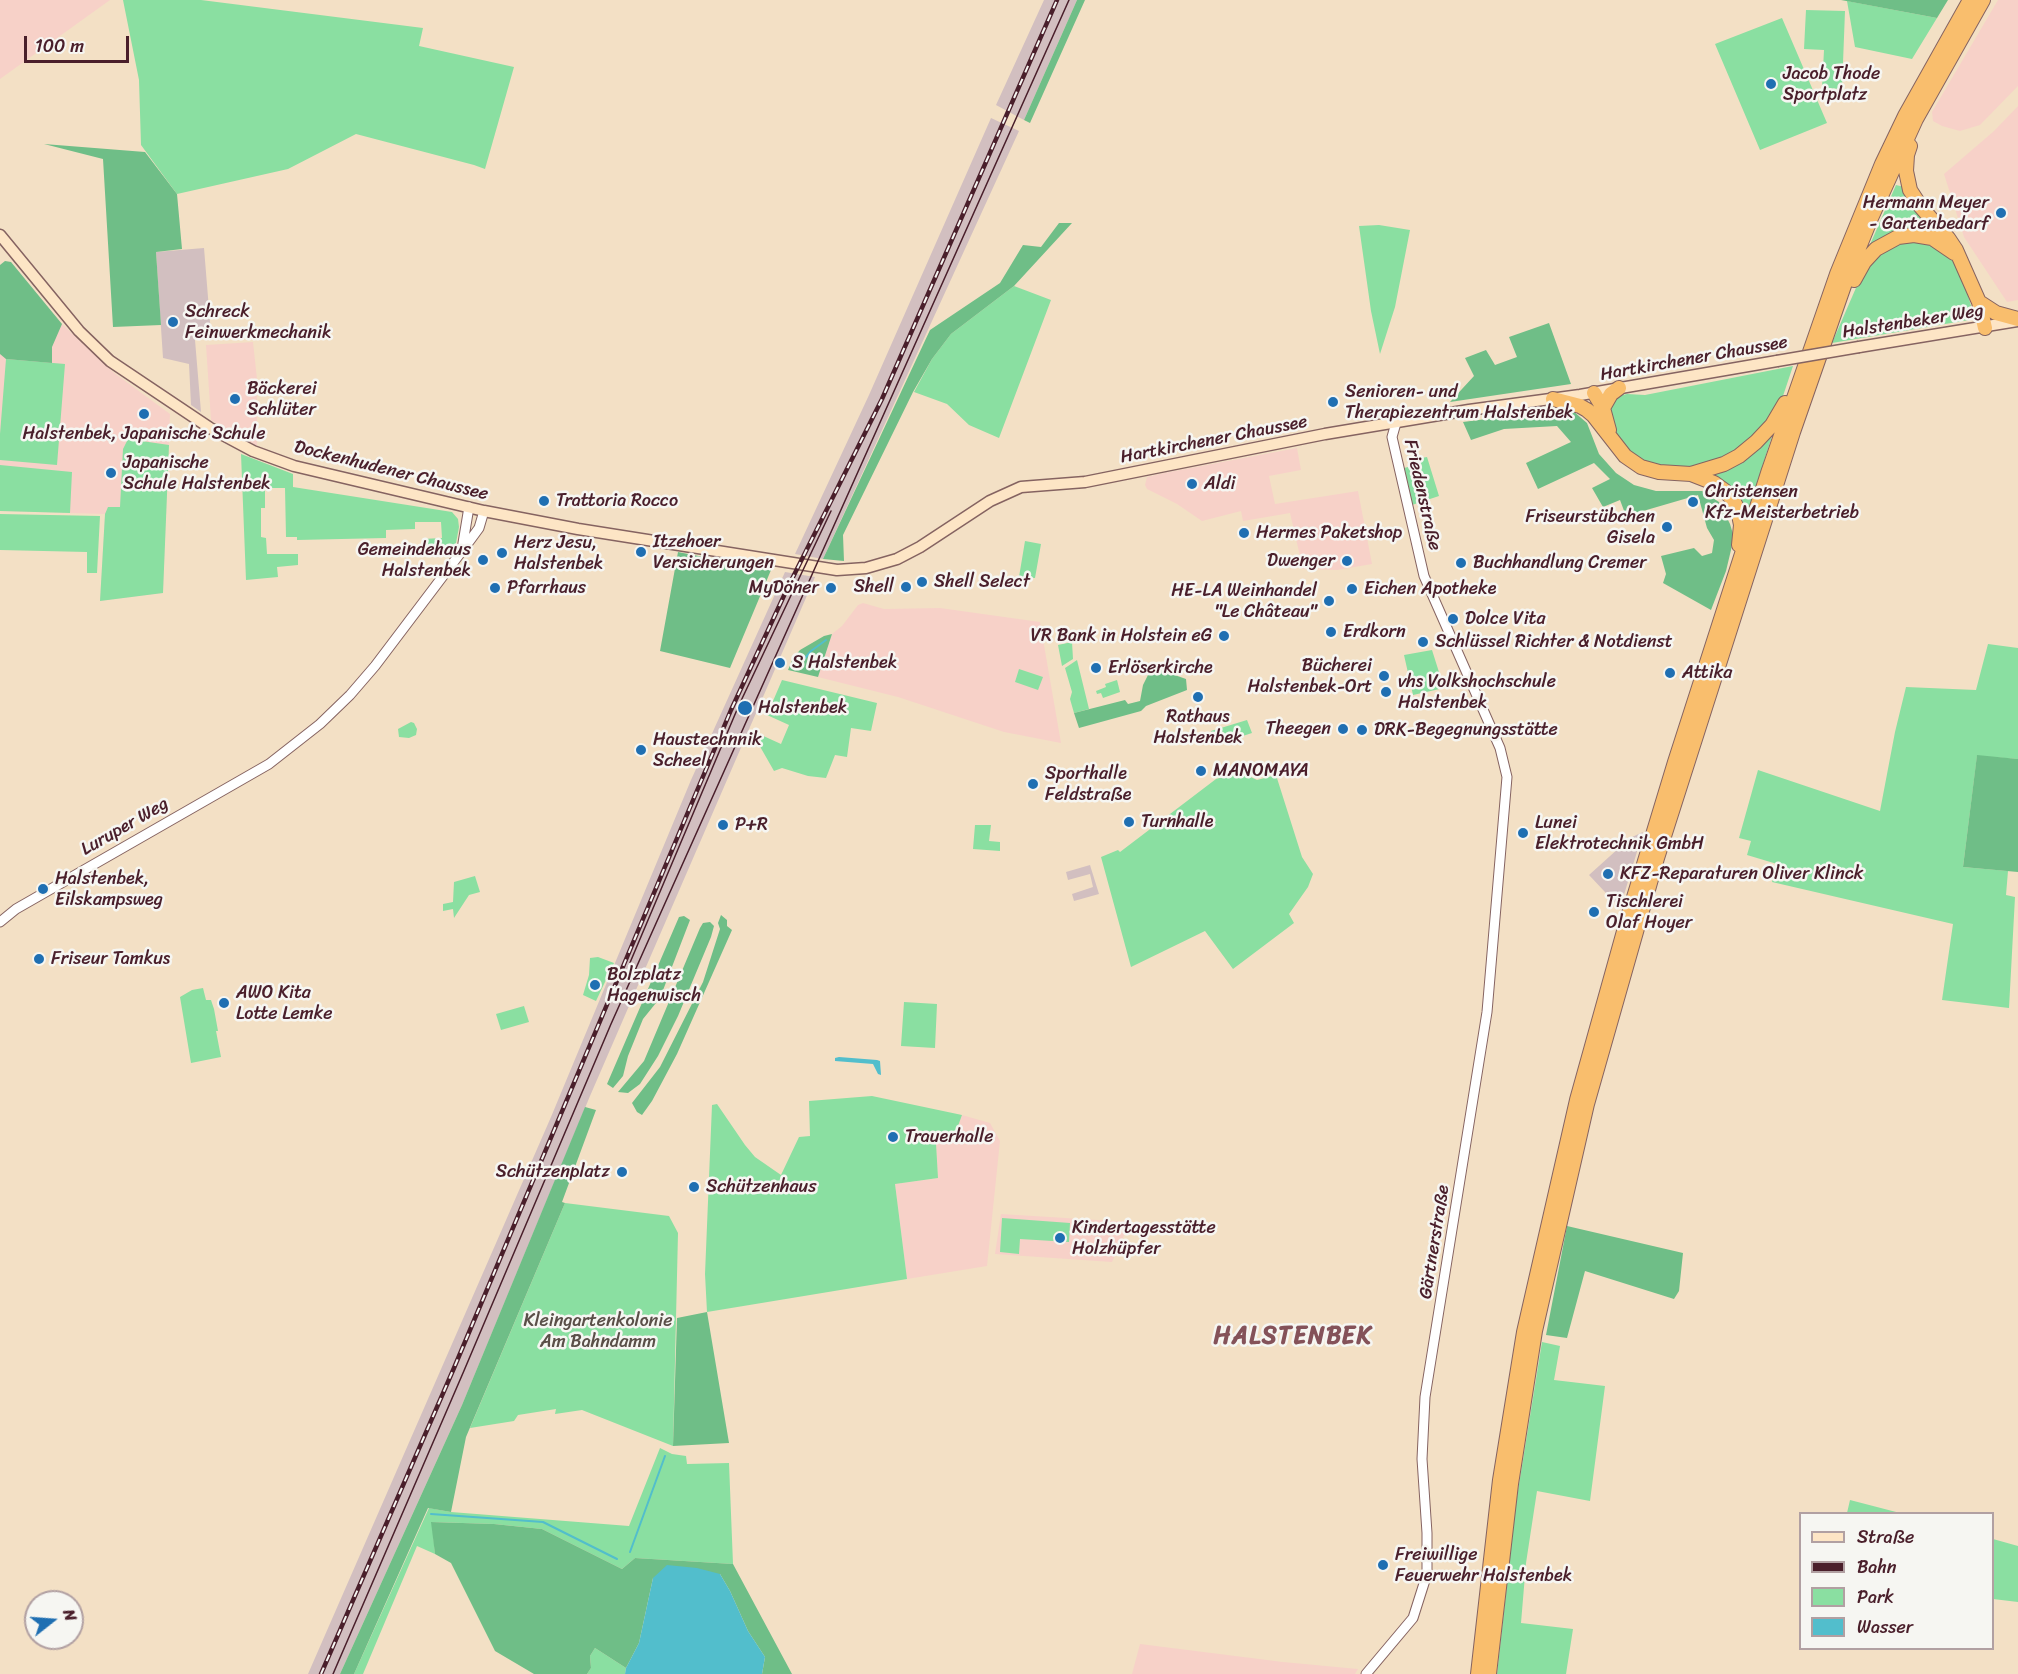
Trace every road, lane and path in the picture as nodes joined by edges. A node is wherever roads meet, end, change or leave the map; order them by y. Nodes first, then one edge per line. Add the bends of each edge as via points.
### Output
1 (1970, 0) edge
2 (1983, 0) edge
3 (1933, 87) junction
4 (0, 235) edge
5 (1963, 262) junction
6 (1979, 302) junction
7 (2018, 320) edge
8 (1985, 328) junction
9 (1828, 330) junction
10 (1812, 355) joint
11 (1798, 381) junction
12 (1619, 388) junction
13 (1594, 393) junction
14 (1553, 399) junction
15 (1598, 411) junction
16 (1396, 423) junction
17 (1691, 474) junction
18 (470, 507) junction
19 (484, 511) junction
20 (461, 552) junction
21 (819, 568) joint
22 (1734, 580) junction
23 (1506, 796) joint
24 (0, 922) edge
25 (1366, 1674) edge
26 (1479, 1674) edge
27 (1489, 1674) edge

1 - 11 highway via 1925,77 1882,164
2 - 3 highway
3 - 5 highway via 1907,155 1907,180 1915,200
3 - 9 highway via 1871,218
4 - 18 main road, Dockenhudener Chaussee via 103,355 217,432 294,466
5 - 6 highway
5 - 9 highway via 1932,238 1906,236 1888,241 1864,262
6 - 7 highway
6 - 8 highway
7 - 8 main road, Halstenbeker Weg
8 - 10 main road, Halstenbeker Weg, bridge
9 - 27 highway via 1681,777 1590,1093 1536,1331 1511,1484
10 - 12 main road, Hartkirchener Chaussee, bridge
11 - 17 highway via 1772,425 1756,442 1724,464
11 - 22 highway
12 - 13 main road, Hartkirchener Chaussee
12 - 15 highway
13 - 14 main road, Hartkirchener Chaussee
13 - 15 highway via 1592,402
14 - 15 highway
14 - 16 main road, Hartkirchener Chaussee
15 - 17 highway via 1612,440 1641,467
16 - 21 main road, Hartkirchener Chaussee via 1234,451 1133,474 1021,487 990,501 897,559 856,570
16 - 23 street, Friedenstraße via 1392,440 1424,576 1500,748 1507,771
17 - 22 highway via 1725,491 1738,510 1741,525
18 - 19 main road, Dockenhudener Chaussee
18 - 20 street
19 - 20 street, Luruper Weg via 479,528
19 - 21 main road, Dockenhudener Chaussee
20 - 24 street, Luruper Weg via 375,666 336,709 268,765 16,909
22 - 26 highway via 1640,875 1590,1047 1559,1174 1524,1332 1500,1480
23 - 25 street, Gärtnerstraße via 1487,1012 1425,1397 1422,1459 1427,1574 1413,1618

